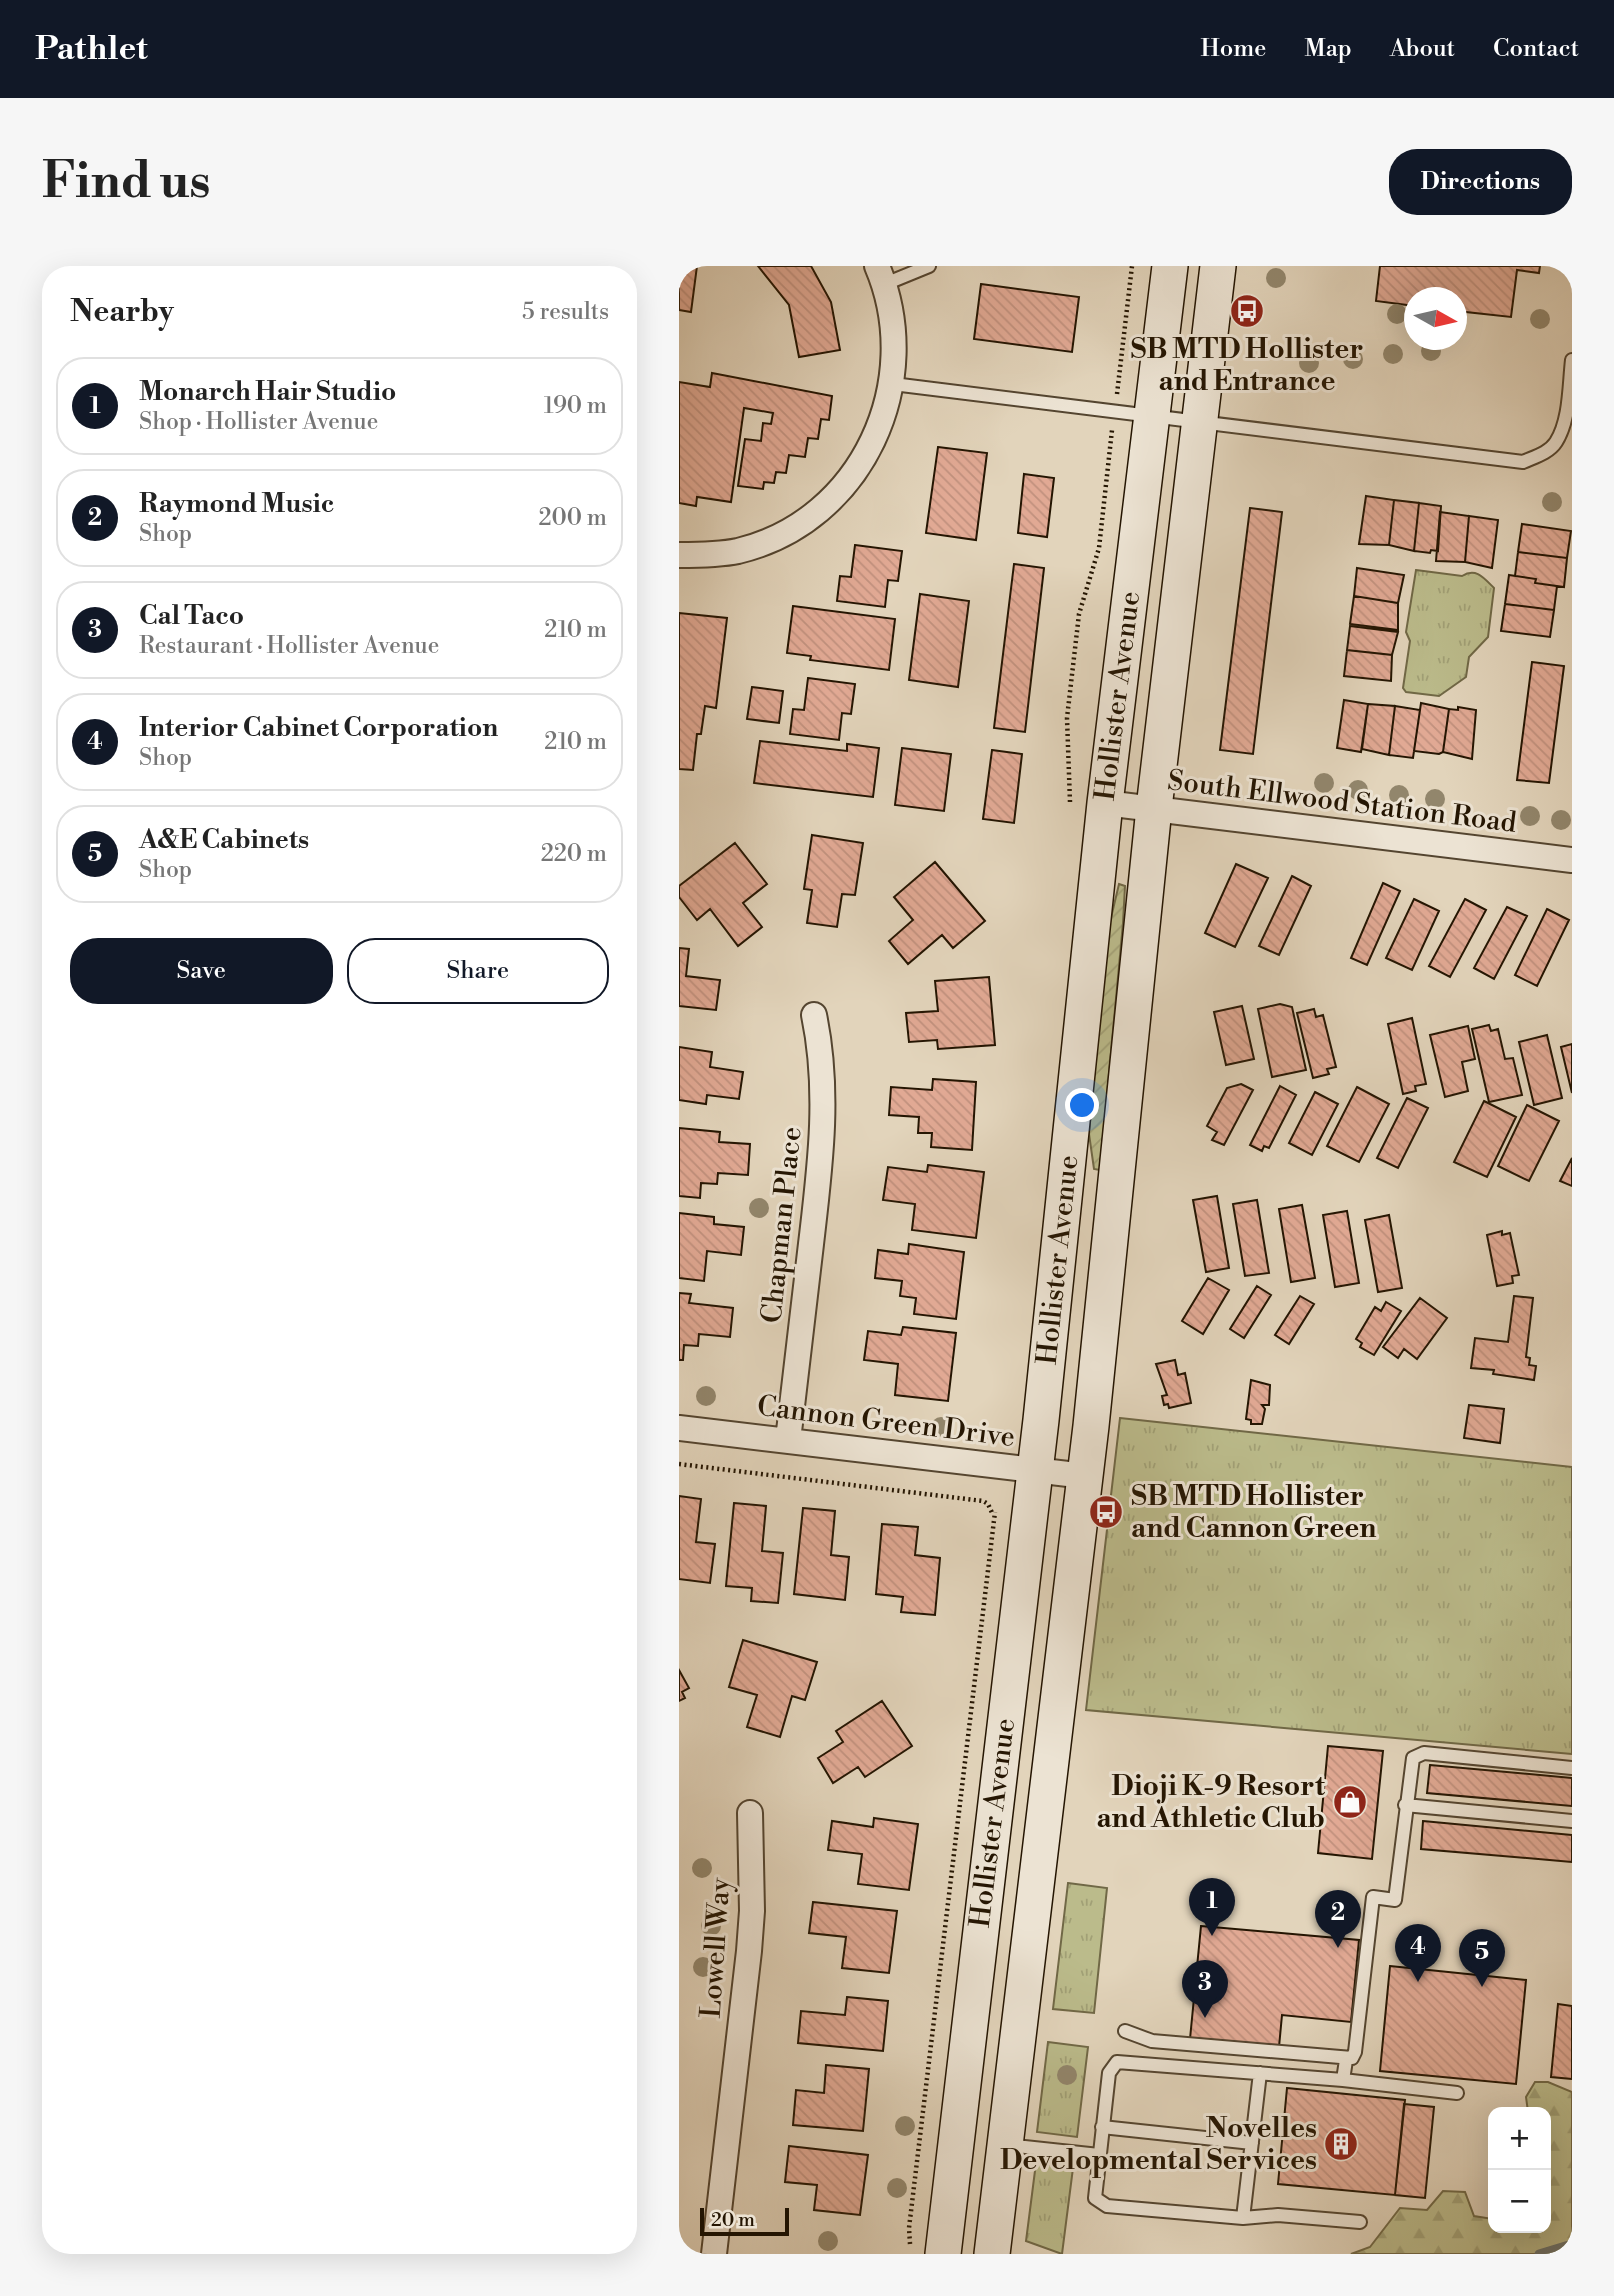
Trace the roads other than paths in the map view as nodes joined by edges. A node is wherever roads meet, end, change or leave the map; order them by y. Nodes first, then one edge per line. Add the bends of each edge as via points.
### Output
1 (929, 266) edge
2 (1170, 266) edge
3 (1218, 266) edge
4 (881, 275) edge
5 (1572, 360) edge
6 (893, 384) junction
7 (1151, 417) junction
8 (1200, 423) junction
9 (679, 555) edge
10 (1105, 803) junction
11 (1154, 808) junction
12 (1572, 860) edge
13 (814, 1015) dead end
14 (679, 1427) edge
15 (788, 1440) junction
16 (1034, 1470) junction
17 (1085, 1476) junction
18 (1572, 1768) edge
19 (1405, 1805) junction
20 (750, 1813) dead end
21 (1572, 1821) edge
22 (1125, 2032) dead end
23 (1346, 2060) junction
24 (1260, 2073) junction
25 (1343, 2080) junction
26 (1457, 2093) dead end
27 (1103, 2127) junction
28 (1252, 2143) junction
29 (1007, 2144) junction
30 (1099, 2155) junction
31 (1243, 2218) junction
32 (1360, 2222) dead end
33 (928, 2253) edge
34 (714, 2254) edge
35 (992, 2254) edge

1 - 4 lane
2 - 7 main road, Hollister Avenue
3 - 8 main road, Hollister Avenue
4 - 6 street via 895,350
5 - 8 lane via 1565,415 1555,443 1523,462
6 - 7 lane
6 - 9 street via 868,451 843,485 813,514 782,533 739,550
7 - 8 lane
7 - 10 main road, Hollister Avenue
8 - 11 main road, Hollister Avenue
10 - 11 street, South Ellwood Station Road
10 - 16 main road, Hollister Avenue
11 - 12 street, South Ellwood Station Road
11 - 17 main road, Hollister Avenue
13 - 15 street, Chapman Place via 823,1098 822,1161
14 - 15 street, Cannon Green Drive
15 - 16 street, Cannon Green Drive
16 - 17 street, Cannon Green Drive
16 - 33 main road, Hollister Avenue
17 - 29 main road, Hollister Avenue
18 - 19 lane via 1417,1754 1410,1763
19 - 21 lane
19 - 23 lane via 1395,1900 1373,1897 1355,2052
20 - 34 street, Lowell Way via 749,1951
22 - 23 lane via 1152,2041
23 - 25 lane
24 - 25 lane
24 - 27 lane via 1117,2062 1109,2073
24 - 28 lane
25 - 26 lane
27 - 28 lane
27 - 30 lane
28 - 31 lane
29 - 30 lane
29 - 35 main road, Hollister Avenue
30 - 31 lane via 1094,2191 1100,2203
31 - 32 lane via 1278,2215

